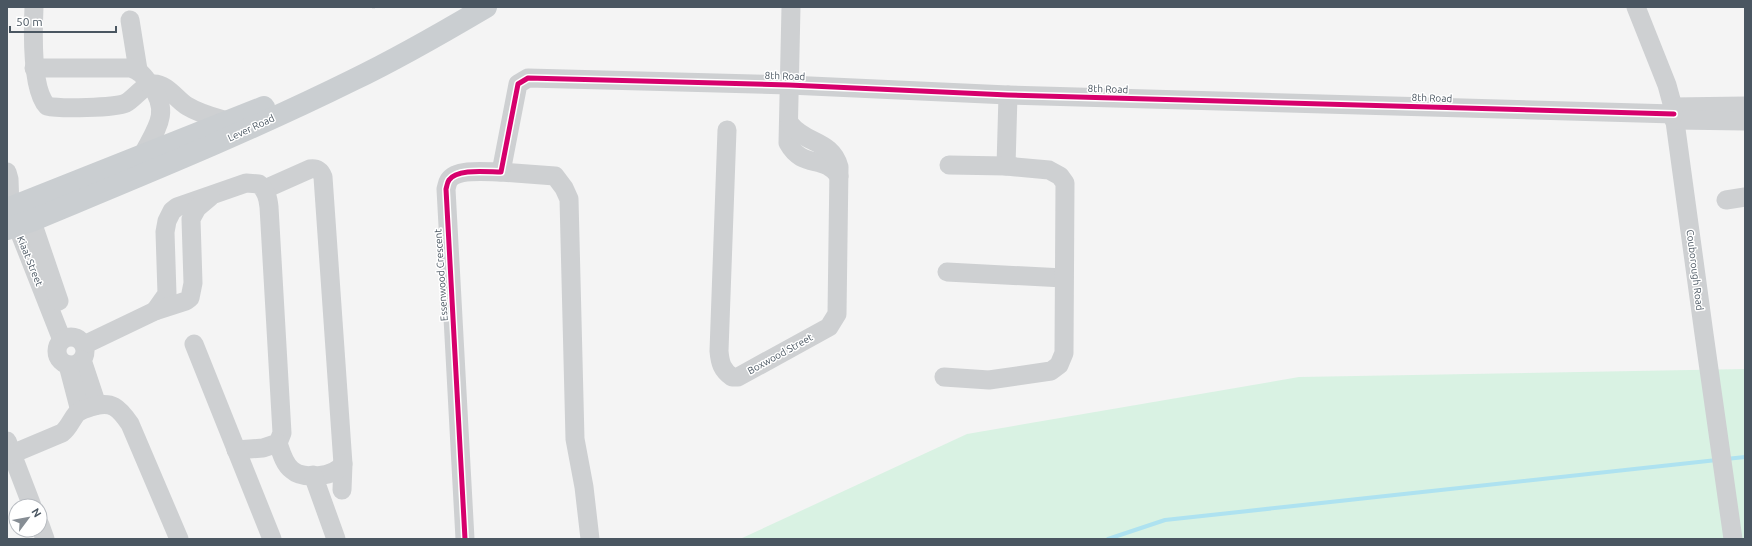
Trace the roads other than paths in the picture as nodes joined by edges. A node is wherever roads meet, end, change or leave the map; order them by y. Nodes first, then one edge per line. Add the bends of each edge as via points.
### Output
1 (34, 7) edge
2 (474, 7) edge
3 (486, 7) edge
4 (791, 7) edge
5 (1636, 7) edge
6 (130, 20) dead end
7 (34, 68) junction
8 (144, 78) junction
9 (789, 85) junction
10 (1008, 95) junction
11 (1745, 106) edge
12 (1674, 114) junction
13 (227, 121) junction
14 (1745, 121) edge
15 (727, 130) dead end
16 (143, 154) junction
17 (949, 165) dead end
18 (1006, 166) junction
19 (501, 172) junction
20 (8, 176) edge
21 (265, 189) junction
22 (210, 197) junction
23 (1745, 197) edge
24 (1726, 200) dead end
25 (16, 216) edge
26 (947, 272) dead end
27 (1064, 278) junction
28 (155, 311) junction
29 (194, 344) dead end
30 (74, 349) junction
31 (944, 377) dead end
32 (97, 405) junction
33 (80, 411) junction
34 (278, 443) junction
35 (9, 448) edge
36 (236, 450) junction
37 (342, 464) junction
38 (313, 475) junction
39 (342, 490) dead end
40 (29, 498) edge
41 (179, 539) edge
42 (272, 539) edge
43 (336, 539) edge
44 (465, 539) edge
45 (590, 539) edge
46 (1733, 539) edge

1 - 7 street
2 - 13 main road, Lever Road via 348,74
3 - 25 main road, Lever Road via 346,84 213,145
4 - 9 street, Boxwood Street
5 - 12 street, Couborough Road via 1667,85
6 - 8 street
7 - 8 street via 131,68
7 - 8 street via 41,98 47,106 52,107 118,105 127,102
8 - 13 street via 166,88 200,113
8 - 16 street via 160,100 162,114
9 - 10 street, 8th Road
9 - 15 street, Boxwood Street via 790,124 787,140 792,150 801,159 831,166 839,176 838,309 834,321 829,326 738,377 727,374 720,364 719,351
9 - 19 street, 8th Road via 528,78 518,84
10 - 12 street, 8th Road
10 - 18 street
11 - 12 street
12 - 14 street
12 - 46 street, Couborough Road
13 - 16 main road, Lever Road
16 - 25 main road, Lever Road
17 - 18 street
18 - 27 street via 1054,172 1065,183
19 - 44 street, Essenwood Crescent via 456,175 449,180 445,194
19 - 45 street, Essenwood Crescent via 555,176 569,199 575,439
20 - 25 street, Kiaat Street
21 - 22 street via 259,184 246,183
21 - 34 street via 273,245 281,401 282,433
21 - 37 street via 310,169 317,169 324,177
22 - 28 street via 177,207 167,221 164,249 167,294
22 - 28 street via 196,208 191,219 193,283 190,298 178,305
23 - 24 street
25 - 30 street, Kiaat Street
26 - 27 street
27 - 31 street via 1064,353 1056,368 1035,374 988,380
28 - 30 street
29 - 36 street
30 - 32 street
30 - 33 street
32 - 33 street
32 - 41 street via 114,406 130,424
33 - 35 street via 62,433
34 - 36 street via 264,448
34 - 38 street via 286,463 293,472 298,475
35 - 40 street
36 - 42 street
37 - 38 street via 335,472
37 - 39 street
38 - 43 street

